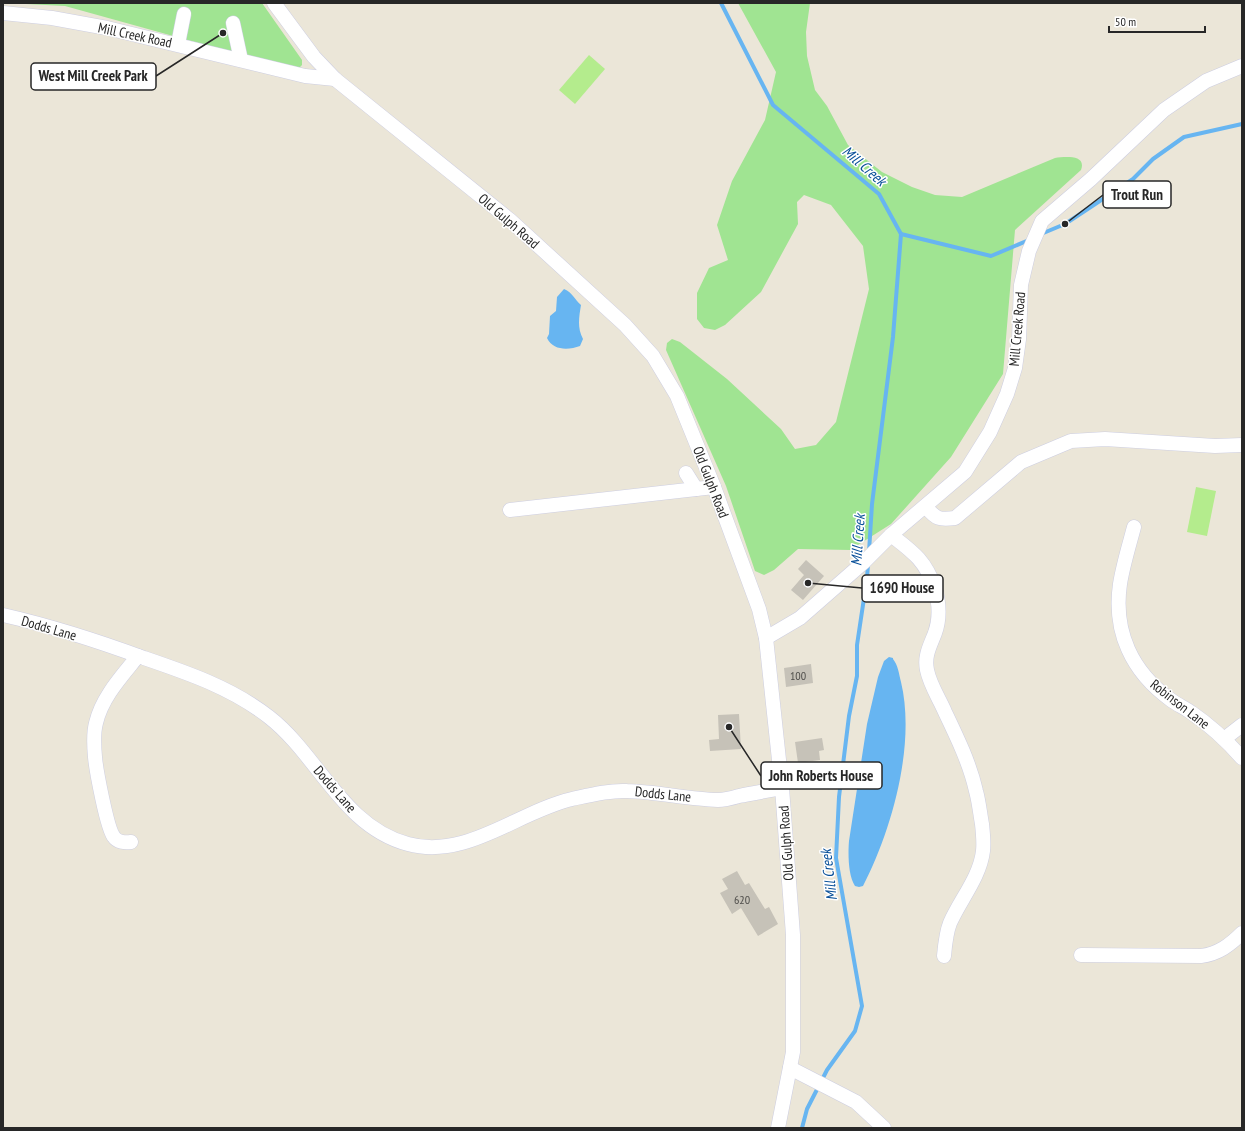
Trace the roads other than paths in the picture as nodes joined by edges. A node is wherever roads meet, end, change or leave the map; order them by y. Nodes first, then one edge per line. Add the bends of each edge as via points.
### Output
1 (274, 3) edge
2 (3, 13) edge
3 (184, 14) dead end
4 (233, 23) dead end
5 (178, 44) junction
6 (241, 60) junction
7 (1242, 66) edge
8 (335, 79) junction
9 (1242, 445) edge
10 (686, 473) dead end
11 (714, 487) junction
12 (696, 489) junction
13 (926, 506) junction
14 (510, 510) dead end
15 (1134, 527) dead end
16 (891, 535) junction
17 (3, 616) edge
18 (766, 638) junction
19 (138, 656) junction
20 (1242, 725) edge
21 (1224, 739) junction
22 (1242, 758) edge
23 (782, 788) junction
24 (131, 842) dead end
25 (1242, 933) edge
26 (1081, 955) dead end
27 (944, 956) dead end
28 (790, 1068) junction
29 (778, 1128) edge
30 (884, 1128) edge

1 - 8 street, Old Gulph Road via 314,57
2 - 5 street, Mill Creek Road via 52,18
3 - 5 street
4 - 6 street
5 - 6 street, Mill Creek Road
6 - 8 street, Mill Creek Road via 305,76
7 - 13 street, Mill Creek Road via 1206,81 1164,110 1042,221 1029,252 1021,285 1019,339 1015,368 1007,394 990,432 965,472
8 - 11 street, Old Gulph Road via 510,220 625,325 652,356 677,396
9 - 13 street via 1215,446 1105,439 1071,441 1021,462 955,518 938,518
10 - 12 street
11 - 12 street
11 - 18 street, Old Gulph Road via 759,609
12 - 14 street
13 - 16 street, Mill Creek Road
15 - 21 street, Robinson Lane via 1120,584 1121,629 1129,651 1154,686
16 - 18 street, Mill Creek Road via 800,618
16 - 27 street via 917,555 935,588 938,621 927,651 927,671 970,771 980,813 983,852 975,876 950,923
17 - 19 street, Dodds Lane via 64,630
18 - 23 street, Old Gulph Road
19 - 23 street, Dodds Lane via 232,692 254,706 293,738 342,801 360,818 391,838 426,848 461,844 554,805 606,792 626,791 720,800
19 - 24 street via 112,688 96,722 94,741 106,815 113,836 117,840
20 - 21 street
21 - 22 street, Robinson Lane
23 - 28 street, Old Gulph Road via 793,936 793,1052
25 - 26 street via 1232,944 1213,954 1201,956
28 - 29 street, Old Gulph Road
28 - 30 street via 856,1102

